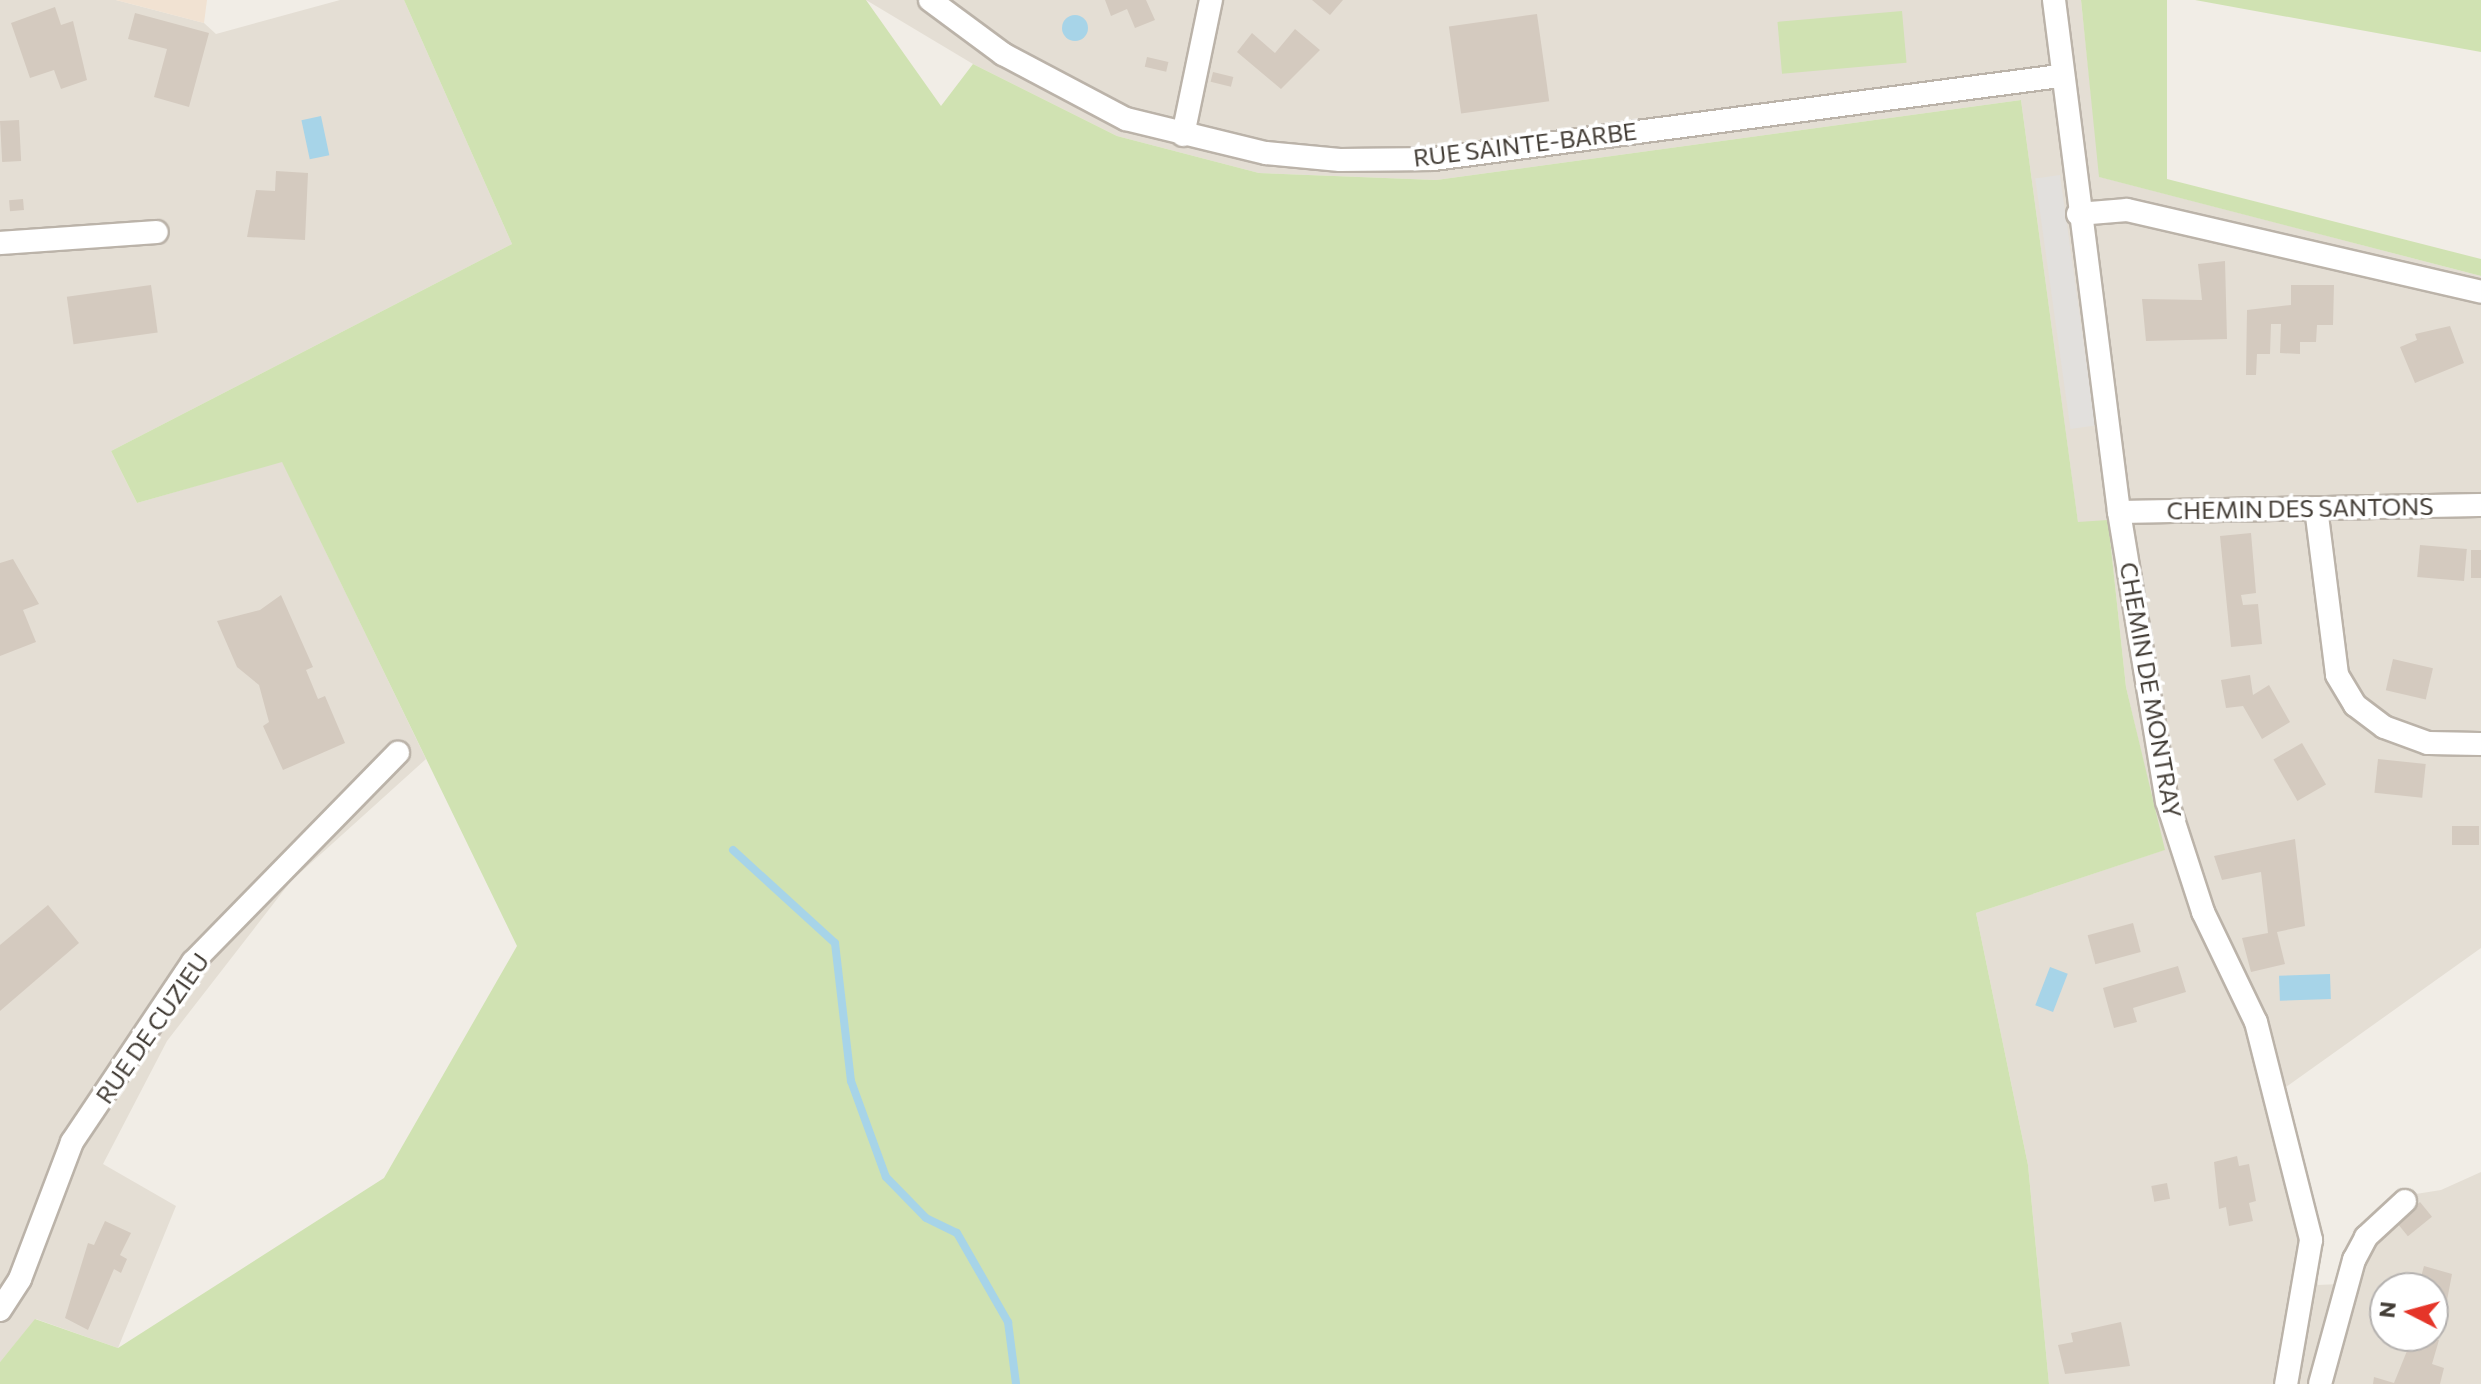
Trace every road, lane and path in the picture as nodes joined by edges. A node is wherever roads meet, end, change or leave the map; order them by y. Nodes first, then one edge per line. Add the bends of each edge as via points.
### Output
1 (930, 0) edge
2 (1211, 0) edge
3 (2054, 0) edge
4 (2059, 76) junction
5 (1183, 135) junction
6 (2078, 214) junction
7 (157, 232) dead end
8 (0, 243) edge
9 (2481, 292) edge
10 (2481, 505) edge
11 (2316, 508) junction
12 (2119, 512) junction
13 (2481, 744) edge
14 (398, 753) dead end
15 (2405, 1201) dead end
16 (0, 1310) edge
17 (2286, 1384) edge
18 (2320, 1384) edge

1 - 5 street, RUE SAINTE-BARBE via 1062,89
2 - 5 street
3 - 4 street, CHEMIN DE MONTRAY
4 - 5 street, RUE SAINTE-BARBE via 1434,159 1295,156
4 - 6 street, CHEMIN DE MONTRAY
6 - 9 street via 2127,210
6 - 12 street, CHEMIN DE MONTRAY
7 - 8 street
10 - 11 street, CHEMIN DES SANTONS
11 - 12 street, CHEMIN DES SANTONS
11 - 13 street via 2337,675 2355,705 2384,727 2428,743
12 - 17 street, CHEMIN DE MONTRAY via 2167,801 2203,912 2256,1022 2311,1240
14 - 16 street, RUE DE CUZIEU via 193,962 72,1142 20,1279
15 - 18 street via 2366,1237 2354,1260

